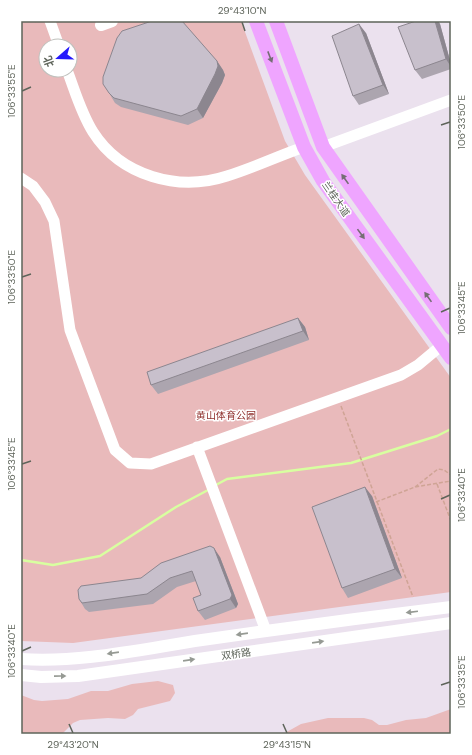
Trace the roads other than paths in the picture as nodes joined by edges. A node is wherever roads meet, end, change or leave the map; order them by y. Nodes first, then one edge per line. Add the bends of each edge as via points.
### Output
1 (50, 21) edge
2 (256, 21) edge
3 (276, 21) edge
4 (56, 38) edge
5 (71, 78) edge
6 (451, 100) edge
7 (304, 147) junction
8 (323, 147) junction
9 (21, 178) edge
10 (451, 328) edge
11 (442, 345) junction
12 (451, 358) edge
13 (197, 447) junction
14 (451, 606) edge
15 (451, 623) edge
16 (266, 631) junction
17 (21, 658) edge
18 (21, 675) edge

1 - 4 street
2 -> 7 main road, 兰桂大道
3 - 8 main road, 兰桂大道
5 - 7 street via 93,132 111,154 133,170 164,180 194,182 226,177
6 - 8 street
7 -> 11 main road, 兰桂大道 via 323,181
10 -> 8 main road, 兰桂大道
9 - 13 street via 33,186 45,202 54,221 70,330 115,450 130,463 151,464
11 - 12 main road, 兰桂大道
11 - 13 street via 401,375
13 - 16 street
14 -> 16 main road, 双桥路
18 -> 15 main road, 双桥路 via 78,676
16 -> 17 main road, 双桥路 via 76,659

